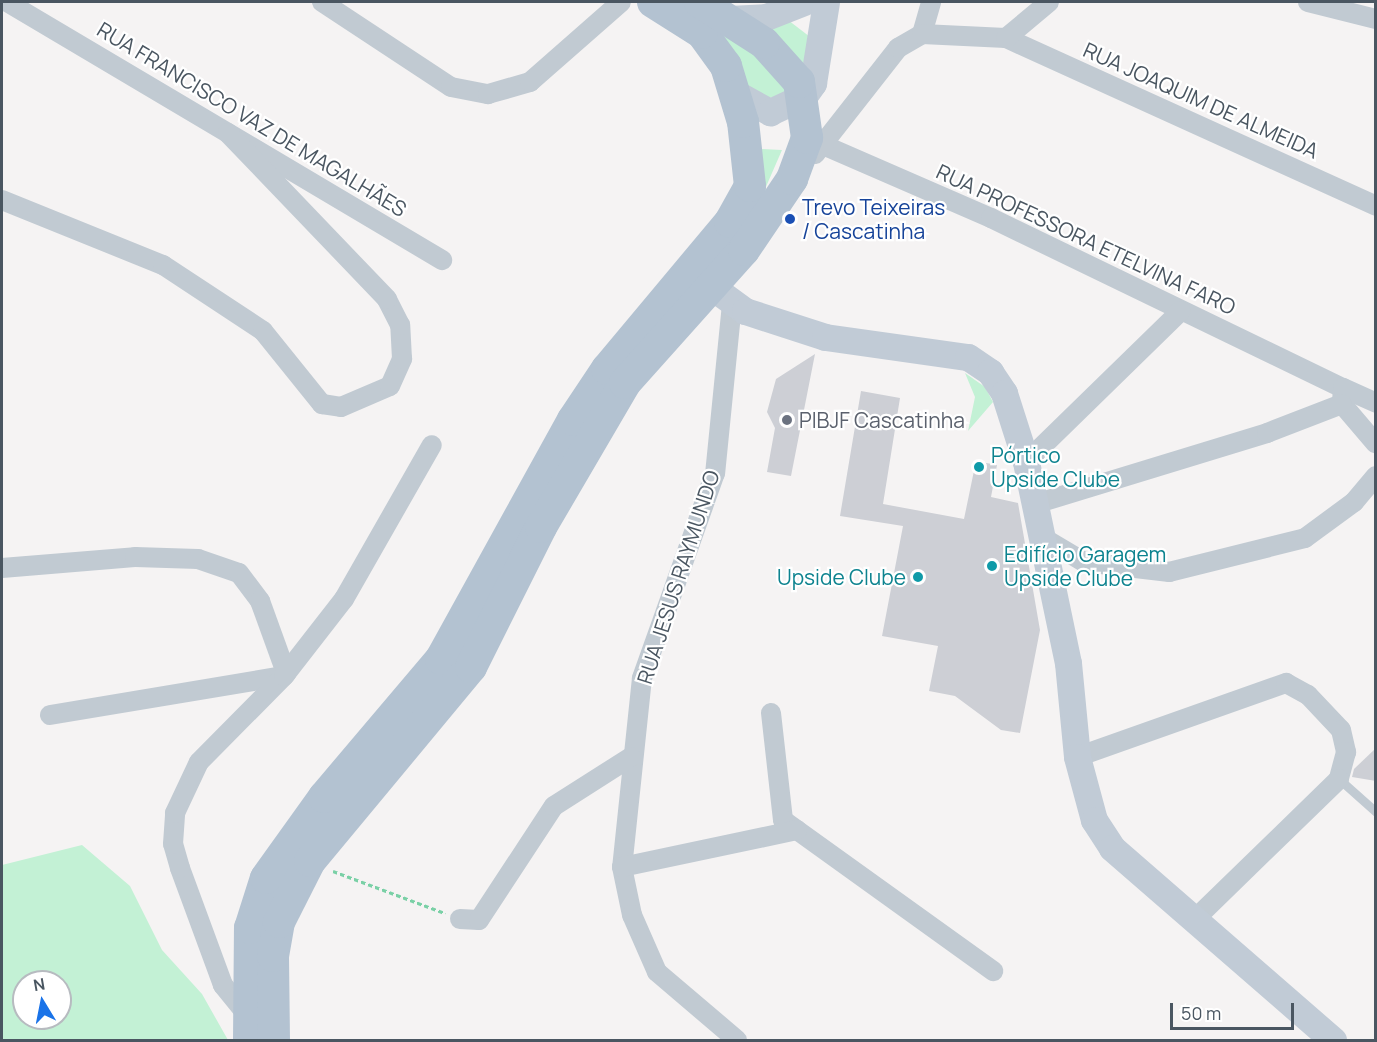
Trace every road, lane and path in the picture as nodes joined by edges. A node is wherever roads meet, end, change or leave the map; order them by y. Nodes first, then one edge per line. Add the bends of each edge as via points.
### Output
1 (8, 2) edge
2 (321, 2) edge
3 (621, 2) edge
4 (653, 2) edge
5 (700, 2) edge
6 (804, 2) edge
7 (826, 2) edge
8 (931, 2) edge
9 (1049, 2) edge
10 (1308, 2) edge
11 (729, 19) junction
12 (1376, 19) edge
13 (922, 34) junction
14 (1006, 38) junction
15 (804, 96) junction
16 (739, 104) junction
17 (228, 133) junction
18 (815, 141) junction
19 (2, 200) edge
20 (1376, 206) edge
21 (441, 260) dead end
22 (722, 296) junction
23 (1181, 311) junction
24 (1343, 396) junction
25 (1376, 403) edge
26 (1376, 444) edge
27 (432, 445) dead end
28 (1026, 462) junction
29 (1376, 477) edge
30 (1035, 504) junction
31 (1042, 537) junction
32 (2, 568) edge
33 (285, 675) junction
34 (771, 713) dead end
35 (50, 715) dead end
36 (632, 757) junction
37 (1077, 757) junction
38 (1339, 779) junction
39 (1376, 812) edge
40 (797, 830) junction
41 (310, 861) junction
42 (622, 867) junction
43 (460, 919) joint
44 (1193, 921) junction
45 (993, 971) dead end
46 (248, 1028) edge
47 (274, 1041) edge
48 (737, 1041) edge
49 (1334, 1041) edge

1 - 17 street, RUA FRANCISCO VAZ DE MAGALHÃES
2 - 3 street via 451,87 488,93 530,82
4 - 16 main road via 702,33 726,66
5 - 11 main road
6 - 11 street via 766,17
7 - 15 street via 813,83
8 - 13 street
9 - 14 street
10 - 12 street
11 - 15 main road via 791,69
13 - 14 street
13 - 18 street via 898,48
14 - 20 street, RUA JOAQUIM DE ALMEIDA
15 - 16 street via 770,112
15 - 18 main road
16 - 22 main road via 750,121 758,184 743,222 709,268
16 - 46 main road via 750,161 743,201 573,420 441,659 324,797 266,878 250,928
17 - 19 street via 387,299 400,325 402,359 390,386 341,406 322,404 263,331 163,265
17 - 21 street, RUA FRANCISCO VAZ DE MAGALHÃES
18 - 22 main road via 744,250
18 - 23 street, RUA PROFESSORA ETELVINA FARO
22 - 28 street via 825,337 968,357 990,372 1004,393
22 - 36 street, RUA JESUS RAYMUNDO via 715,473 642,678
22 - 41 main road via 625,383 541,527 471,667
23 - 24 street, RUA PROFESSORA ETELVINA FARO
23 - 28 street
24 - 25 street, RUA PROFESSORA ETELVINA FARO
24 - 26 street, RUA PROFESSORA ETELVINA FARO
24 - 30 street via 1267,434
27 - 33 street via 344,599
28 - 30 street
29 - 31 street via 1354,501 1305,538 1169,572 1084,561
30 - 31 street
31 - 37 street via 1068,663
32 - 33 street via 135,557 198,559 239,573 260,601
33 - 35 street
33 - 46 street via 199,762 176,813 173,844 180,868 223,985
34 - 40 street via 783,820
36 - 42 street, RUA JESUS RAYMUNDO
36 - 43 street via 554,806 479,920
37 - 38 street via 1286,683 1327,712 1341,730 1346,752
37 - 44 street via 1094,820 1112,848
38 - 39 lane
38 - 44 street
40 - 42 street
40 - 45 street
41 - 43 path
41 - 47 main road via 279,922 273,956
42 - 48 street, RUA JESUS RAYMUNDO via 632,915 657,972
44 - 49 street

